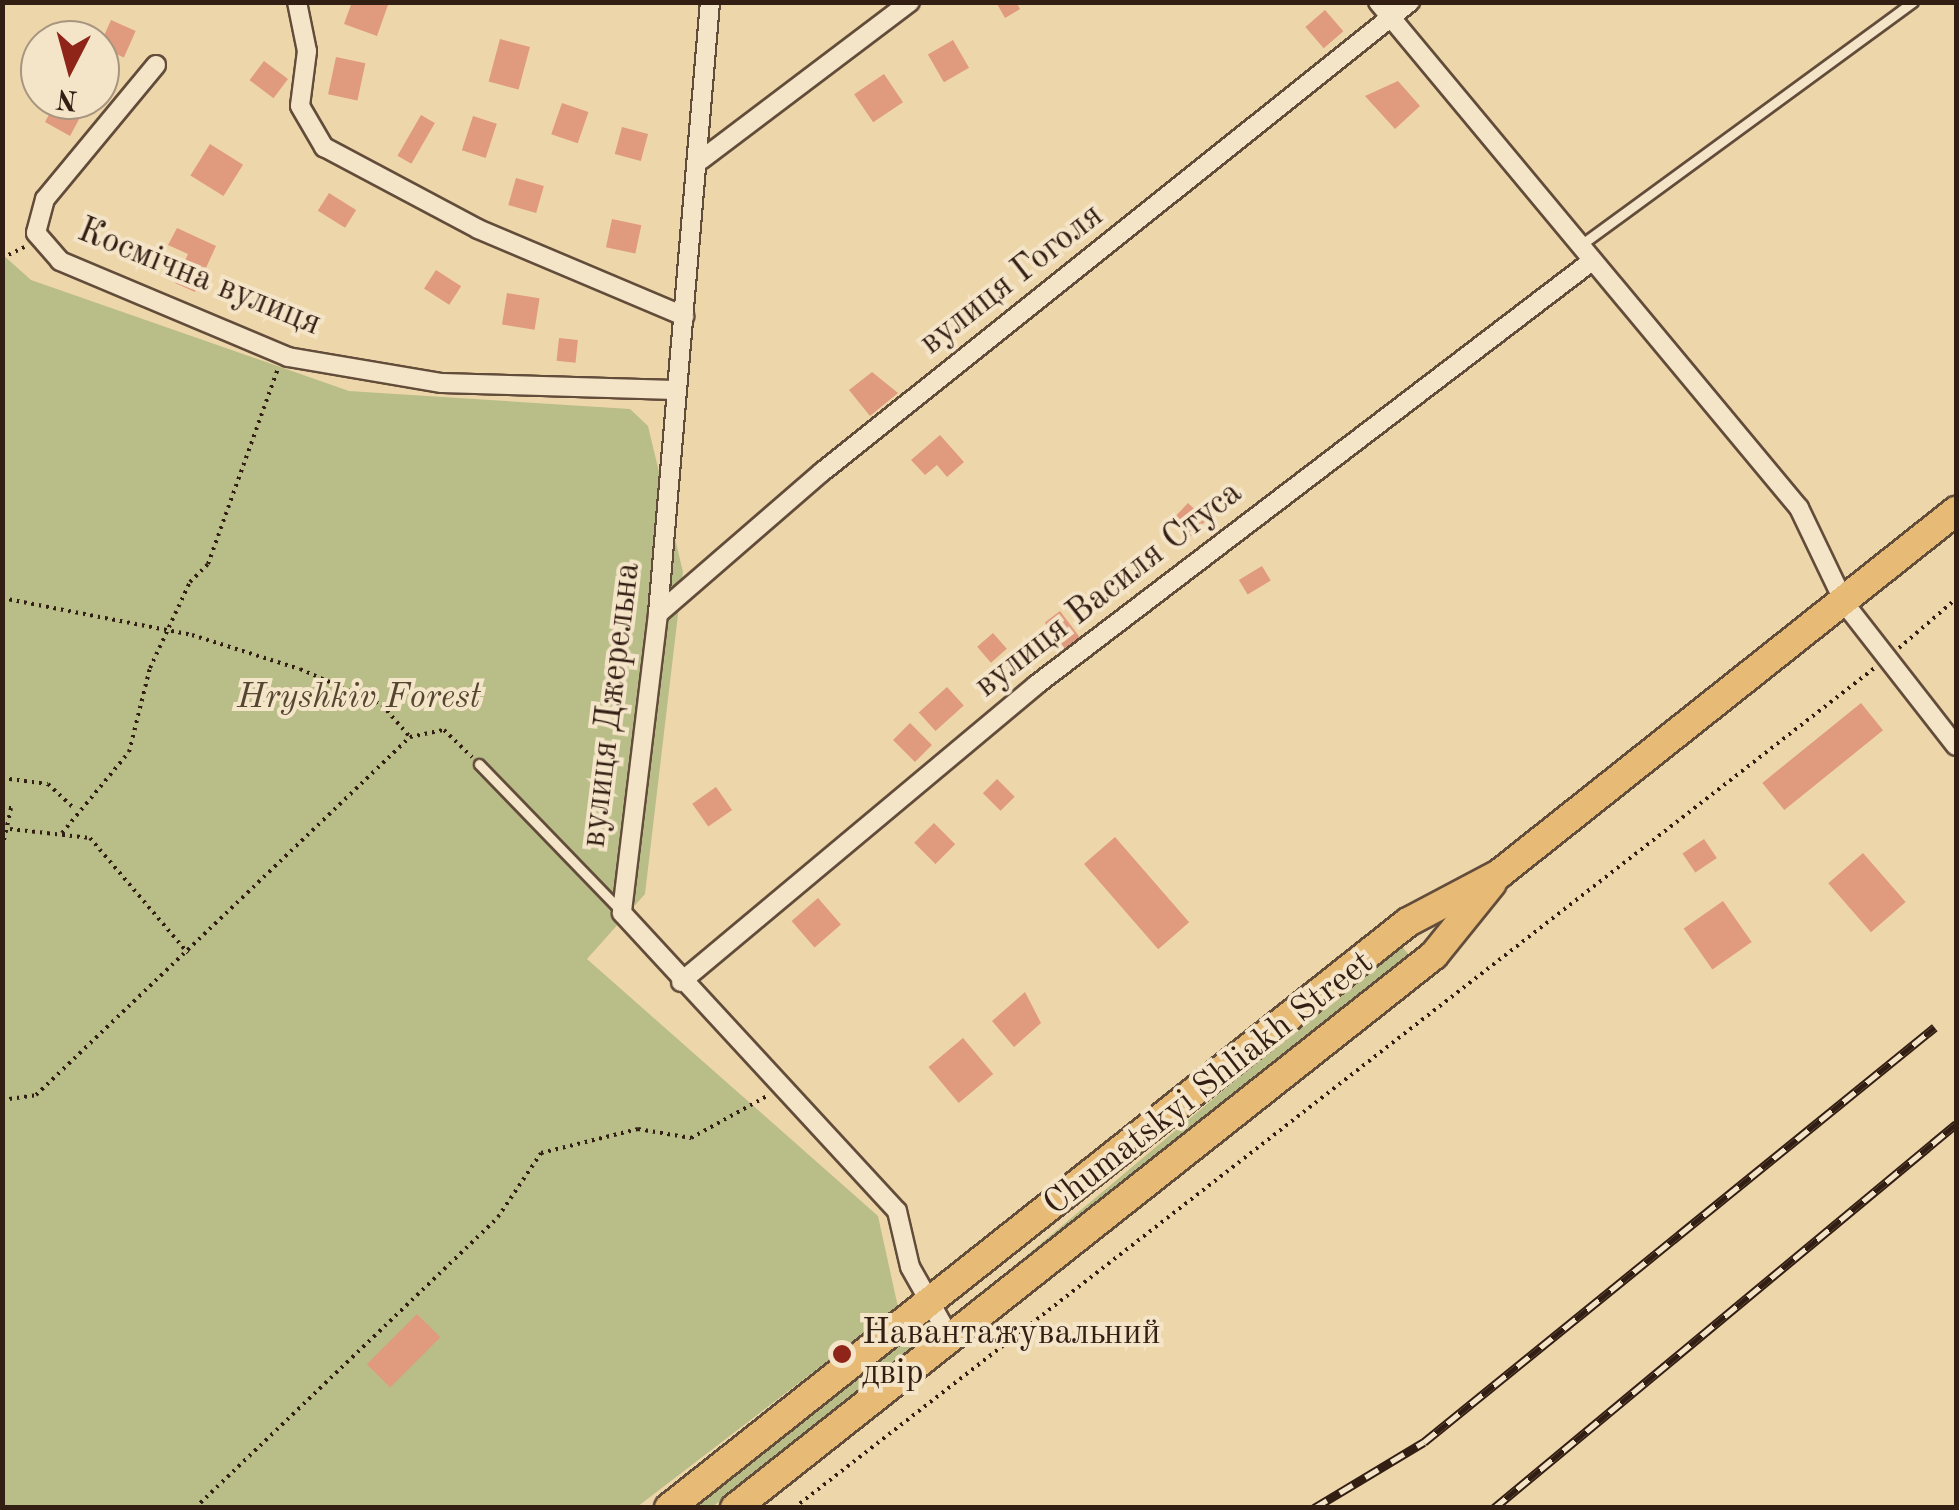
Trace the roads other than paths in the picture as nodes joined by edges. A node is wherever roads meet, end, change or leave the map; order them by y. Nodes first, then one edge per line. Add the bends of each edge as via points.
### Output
1 (298, 2) edge
2 (710, 2) edge
3 (910, 2) edge
4 (1378, 2) edge
5 (1410, 2) edge
6 (1913, 2) edge
7 (1391, 18) junction
8 (156, 66) dead end
9 (701, 160) junction
10 (1576, 248) junction
11 (1588, 264) junction
12 (684, 316) junction
13 (675, 390) junction
14 (1956, 510) edge
15 (1844, 604) junction
16 (658, 614) junction
17 (1956, 746) edge
18 (479, 764) road end
19 (1499, 874) junction
20 (622, 913) junction
21 (681, 982) junction
22 (928, 1303) junction
23 (949, 1336) junction
24 (669, 1508) edge
25 (734, 1508) edge

1 - 12 street via 306,52 300,106 324,147 478,229
2 - 9 street, вулиця Джерельна
3 - 9 street
4 - 7 street
5 - 7 street, вулиця Гоголя
6 - 10 lane
7 - 10 street
7 - 16 street, вулиця Гоголя via 822,472
8 - 13 street, Космічна вулиця via 46,199 40,240 60,261 282,354 442,384
9 - 12 street, вулиця Джерельна
10 - 11 street
11 - 15 street via 1799,508
11 - 21 street, вулиця Василя Стуса via 1036,685
12 - 13 street, вулиця Джерельна
13 - 16 street, вулиця Джерельна
14 - 15 main road, Chumatskyi Shliakh Street
15 - 17 street
15 - 19 main road, Chumatskyi Shliakh Street
16 - 20 street, вулиця Джерельна
18 - 20 lane
19 - 22 main road, Chumatskyi Shliakh Street via 1408,922
19 - 23 main road, Chumatskyi Shliakh Street via 1434,955
20 - 21 street
21 - 22 street via 897,1212
22 - 23 street
22 - 24 main road, Chumatskyi Shliakh Street
23 - 25 main road, Chumatskyi Shliakh Street

